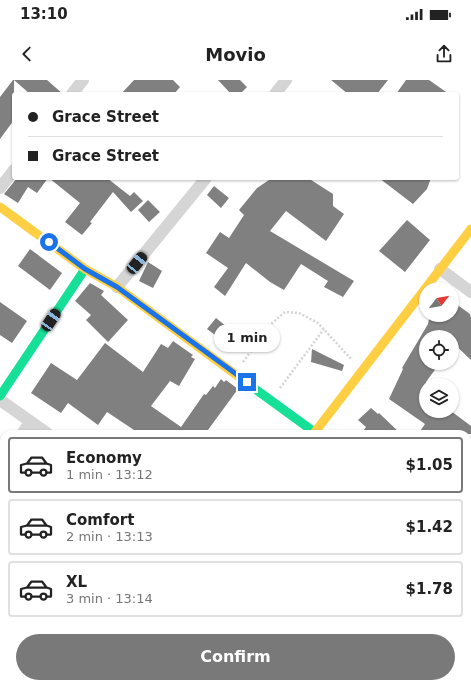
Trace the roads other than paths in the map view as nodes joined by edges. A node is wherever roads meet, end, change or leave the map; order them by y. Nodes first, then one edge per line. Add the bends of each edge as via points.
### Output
1 (83, 80) edge
2 (286, 80) edge
3 (74, 92) edge
4 (277, 92) edge
5 (12, 173) edge
6 (204, 180) edge
7 (0, 188) edge
8 (0, 207) edge
9 (471, 229) edge
10 (85, 269) junction
11 (440, 269) junction
12 (117, 287) junction
13 (471, 292) edge
14 (0, 396) edge
15 (0, 400) edge
16 (30, 422) junction
17 (25, 430) edge
18 (42, 430) edge
19 (312, 430) edge
20 (318, 430) edge

1 - 3 street
2 - 4 street
5 - 7 street
6 - 12 street
8 - 10 street
9 - 11 street
10 - 12 street
10 - 14 street
11 - 13 street
11 - 20 street
12 - 19 street
15 - 16 street
16 - 17 street
16 - 18 street

